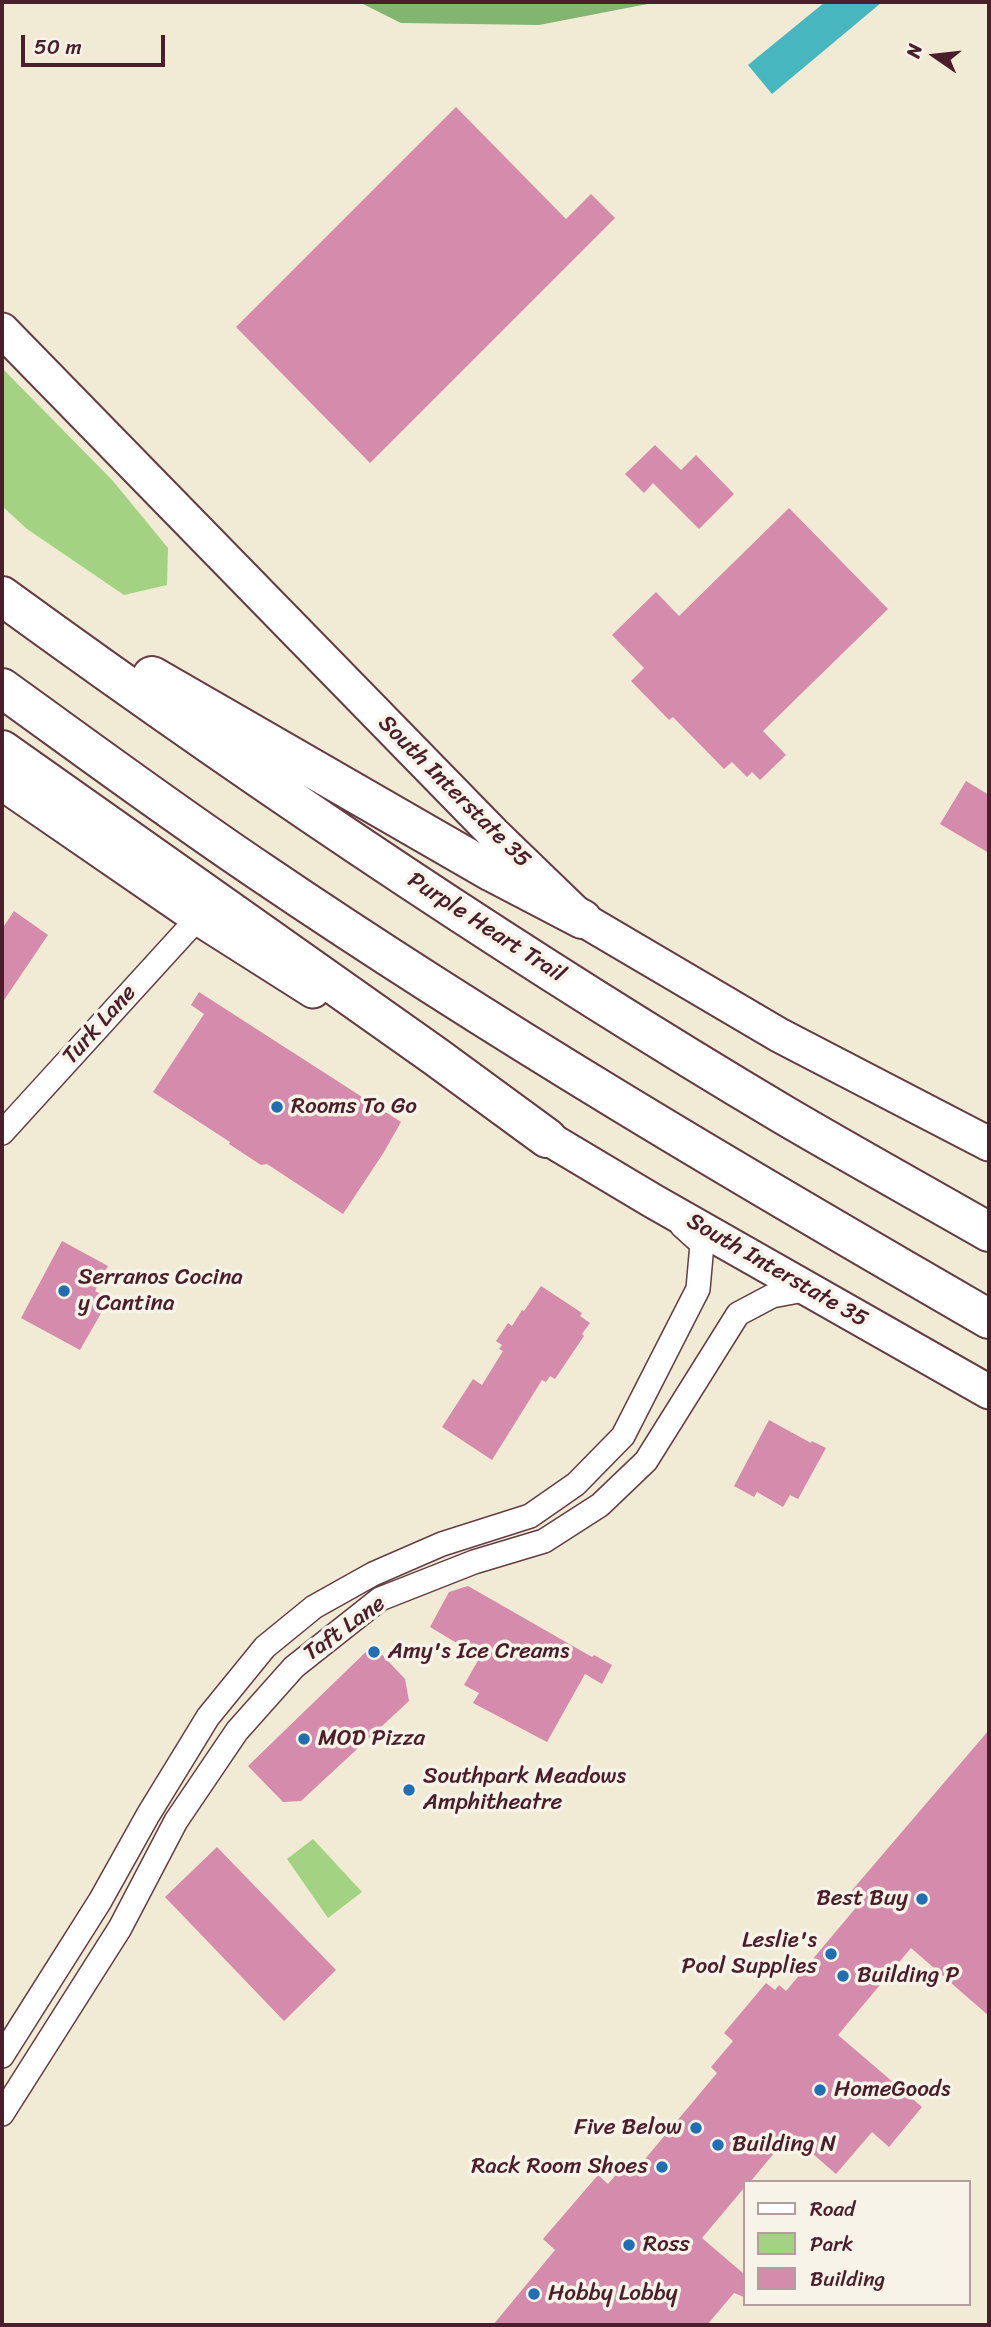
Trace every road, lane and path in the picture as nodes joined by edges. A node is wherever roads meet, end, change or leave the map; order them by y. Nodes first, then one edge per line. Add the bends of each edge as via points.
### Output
1 (2, 330) edge
2 (2, 582) edge
3 (2, 596) edge
4 (2, 688) edge
5 (2, 750) edge
6 (2, 783) edge
7 (198, 918) junction
8 (583, 919) junction
9 (2, 1133) edge
10 (547, 1139) junction
11 (989, 1144) edge
12 (653, 1201) junction
13 (989, 1232) edge
14 (810, 1290) junction
15 (989, 1319) edge
16 (989, 1392) edge
17 (2, 2056) edge
18 (2, 2114) edge

1 - 8 main road, South Interstate 35 via 493,833
2 - 8 highway via 287,756
3 - 13 highway, Purple Heart Trail via 315,817 516,948 774,1109
4 - 15 highway via 262,873 502,1028 786,1203
5 - 10 highway
6 - 7 main road, South Interstate 35
7 - 9 street, Turk Lane
7 - 10 main road, South Interstate 35
8 - 11 main road, South Interstate 35 via 779,1035
10 - 12 main road, South Interstate 35
12 - 14 main road, South Interstate 35
12 - 17 street, Taft Lane via 702,1244 698,1289 623,1436 576,1484 530,1516 442,1544 377,1572 314,1607 265,1647 208,1717
14 - 16 main road, South Interstate 35
14 - 18 street, Taft Lane via 772,1296 738,1314 646,1461 600,1505 544,1541 474,1562 380,1599 294,1667 237,1731 176,1821 120,1928

